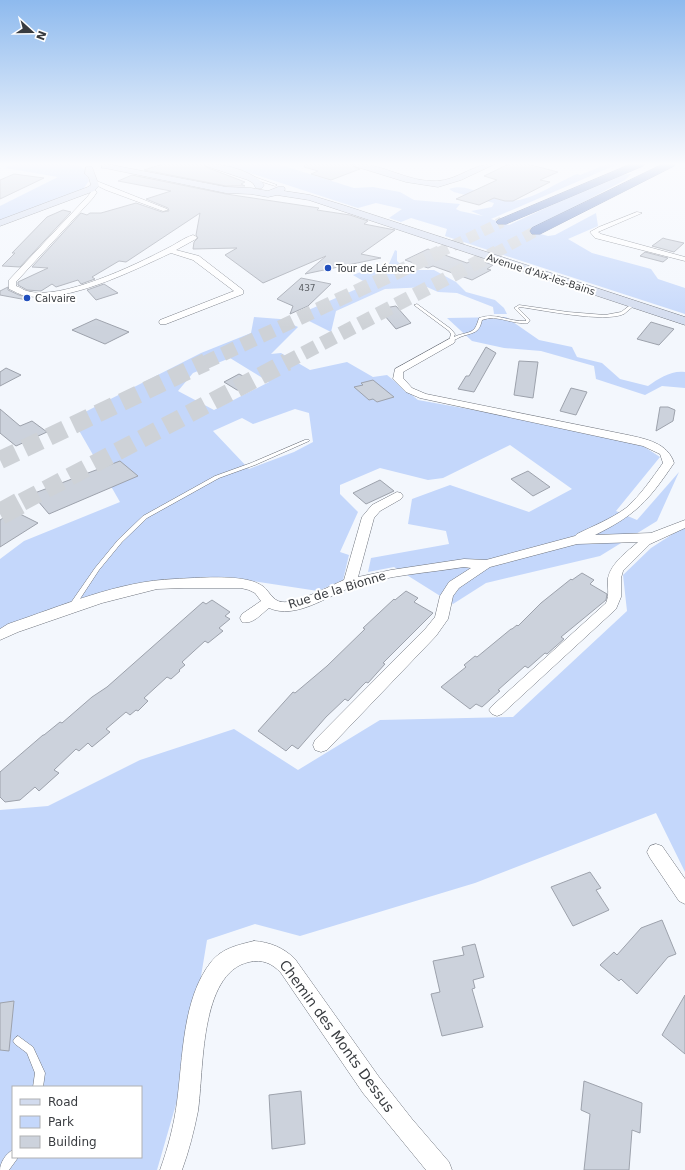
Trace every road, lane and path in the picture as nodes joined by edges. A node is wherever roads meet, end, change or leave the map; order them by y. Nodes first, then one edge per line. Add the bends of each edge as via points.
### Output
1 (72, 219) edge
2 (373, 219) edge
3 (510, 219) edge
4 (561, 219) edge
5 (625, 219) edge
6 (502, 222) tunnel mouth
7 (536, 231) tunnel mouth
8 (193, 237) dead end
9 (170, 250) junction
10 (685, 259) edge
11 (634, 304) junction
12 (416, 305) dead end
13 (685, 321) edge
14 (163, 322) dead end
15 (451, 341) junction
16 (307, 441) dead end
17 (397, 496) dead end
18 (685, 524) edge
19 (653, 537) junction
20 (577, 540) junction
21 (486, 564) junction
22 (350, 584) junction
23 (268, 602) junction
24 (70, 609) junction
25 (247, 618) dead end
26 (0, 635) edge
27 (497, 710) dead end
28 (321, 744) dead end
29 (656, 852) dead end
30 (685, 896) edge
31 (18, 1041) dead end
32 (38, 1086) edge
33 (12, 1156) edge
34 (174, 1163) edge
35 (3, 1170) edge
36 (441, 1170) edge

1 - 9 street via 12,282 12,287 28,295 56,294 128,270
2 - 11 main road, Avenue d'Aix-les-Bains
3 - 6 highway
4 - 7 highway
5 - 10 street via 594,232 598,236
8 - 9 street
9 - 14 street via 196,258 240,292
11 - 13 main road, Avenue d'Aix-les-Bains
11 - 15 lane, Avenue d'Aix-les-Bains via 622,313 605,316 519,306 516,308 528,320 527,322 518,323 484,317 471,333 460,335
12 - 15 lane via 450,330 453,334
15 - 20 street via 398,371 398,379 409,390 423,396 628,438 660,449 668,457 669,463 641,500 619,518
16 - 24 lane via 217,477 145,517 120,541
17 - 22 street via 376,508 368,517
18 - 19 street, Rue de la Bionne
19 - 20 street, Rue de la Bionne
19 - 27 street via 618,569 615,575 616,599 611,606
20 - 21 street, Rue de la Bionne
21 - 22 street, Rue de la Bionne via 442,566 390,574
21 - 28 street via 454,586 447,596 441,619 431,632
22 - 23 street, Rue de la Bionne via 292,607 279,607
23 - 24 street via 264,593 256,586 239,583 194,583 151,586
23 - 25 street
24 - 26 street via 13,628
29 - 30 street
31 - 32 lane via 30,1050 40,1073
33 - 35 lane
34 - 36 street, Chemin des Monts Dessus via 188,1103 194,1045 205,991 216,970 227,958 244,951 264,951 279,956 288,966 371,1085

